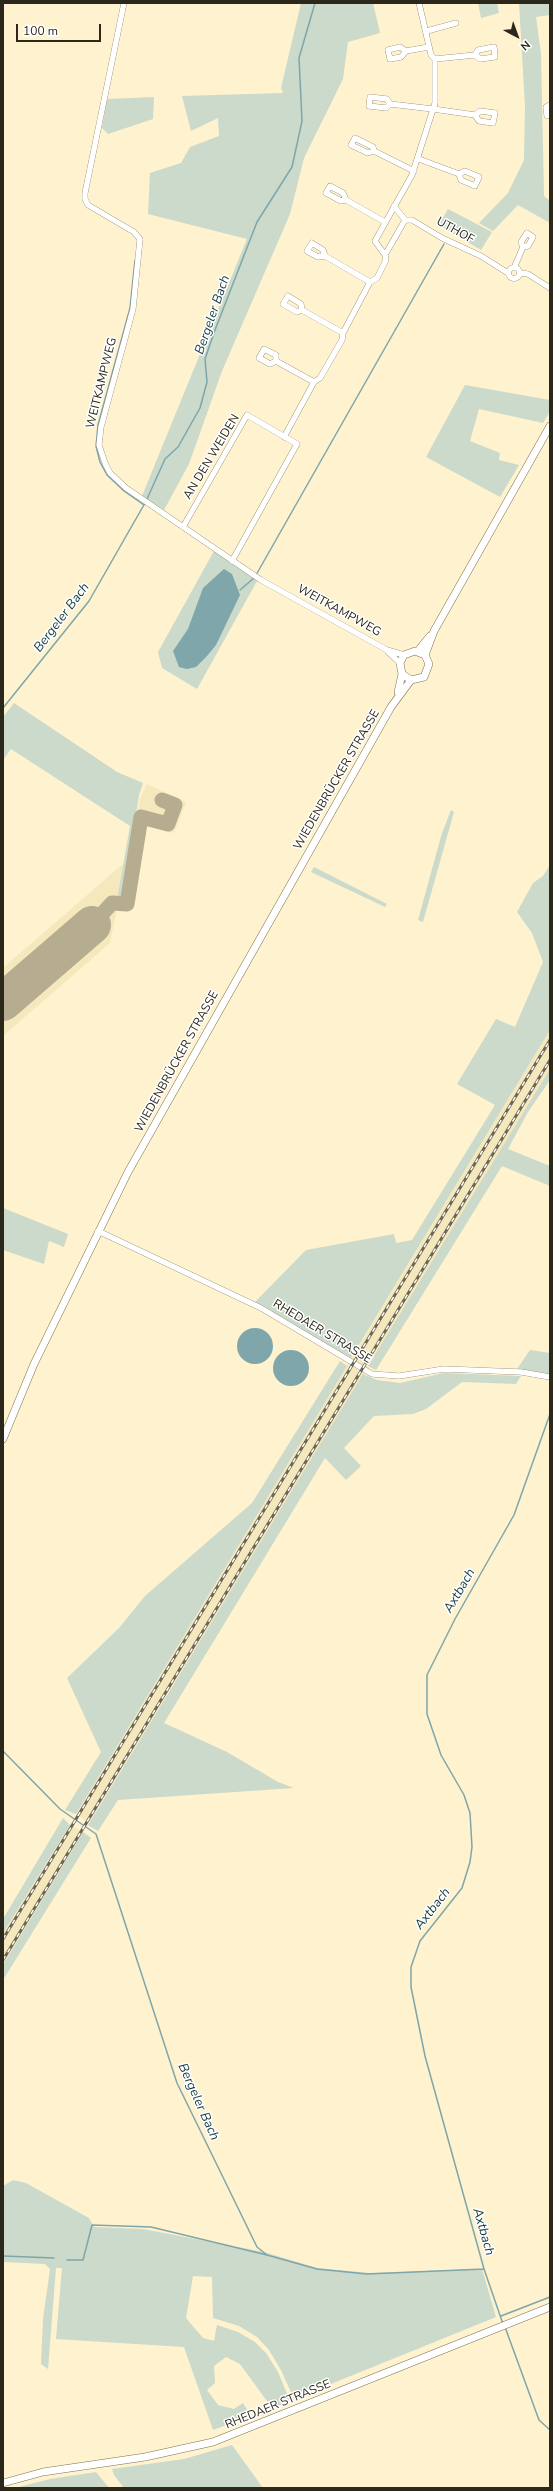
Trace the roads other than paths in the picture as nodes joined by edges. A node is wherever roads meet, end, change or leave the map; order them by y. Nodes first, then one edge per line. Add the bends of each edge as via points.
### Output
1 (124, 3) edge
2 (420, 3) edge
3 (456, 23) dead end
4 (426, 31) junction
5 (429, 47) junction
6 (406, 52) dead end
7 (475, 55) dead end
8 (435, 59) junction
9 (390, 104) dead end
10 (550, 106) edge
11 (433, 109) junction
12 (550, 114) edge
13 (475, 116) dead end
14 (374, 151) dead end
15 (419, 159) junction
16 (414, 171) junction
17 (459, 174) dead end
18 (346, 200) dead end
19 (394, 206) junction
20 (405, 220) junction
21 (385, 222) junction
22 (524, 247) dead end
23 (385, 255) junction
24 (325, 256) dead end
25 (514, 268) junction
26 (508, 273) junction
27 (520, 273) junction
28 (370, 282) junction
29 (550, 288) edge
30 (302, 310) dead end
31 (343, 332) junction
32 (276, 361) dead end
33 (314, 382) junction
34 (550, 426) edge
35 (284, 437) junction
36 (183, 527) junction
37 (232, 560) junction
38 (434, 631) junction
39 (387, 650) junction
40 (418, 651) junction
41 (404, 655) junction
42 (425, 655) junction
43 (400, 663) junction
44 (402, 674) junction
45 (411, 680) junction
46 (391, 707) junction
47 (98, 1231) junction
48 (550, 1378) edge
49 (3, 1439) edge
50 (550, 2307) edge
51 (3, 2484) edge

1 - 36 street, WEITKAMPWEG via 85,199 88,205 134,232 140,239 133,309 101,427 100,446 110,473
2 - 4 street
3 - 4 street
4 - 5 street
5 - 6 street
5 - 8 street
7 - 8 street
8 - 11 street via 436,103
9 - 11 street
10 - 12 street via 546,107 547,116
11 - 13 street
11 - 15 street
14 - 16 street
15 - 16 street
15 - 17 street
16 - 19 street
18 - 21 street
19 - 20 street
19 - 21 street
20 - 23 street
20 - 26 street, UTHOF via 412,220
21 - 23 street via 375,241
22 - 25 street
23 - 28 street via 386,260 376,278
24 - 28 street
25 - 26 street
25 - 27 street
26 - 27 street via 510,278 516,279
27 - 29 street via 528,274
28 - 31 street
30 - 31 street
31 - 33 street via 342,340 320,378
32 - 33 street
33 - 35 street
34 - 38 street
35 - 36 street, AN DEN WEIDEN via 247,415
35 - 37 street, AN DEN WEIDEN via 298,444
36 - 37 street, WEITKAMPWEG
37 - 39 street, WEITKAMPWEG via 255,577
38 - 40 street
38 - 42 street
39 - 41 street
39 - 43 street
40 - 41 street
40 - 42 street
41 - 43 street
42 - 45 street via 429,664 427,673 420,679
43 - 44 street
44 - 45 street
44 - 46 street via 402,682
45 - 46 street
46 - 47 street, WIEDENBRÜCKER STRASSE via 187,1066
47 - 48 street, RHEDAER STRASSE via 261,1308 372,1374 399,1376 444,1369 521,1372
47 - 49 street, WIEDENBRÜCKER STRASSE via 34,1364
50 - 51 street, RHEDAER STRASSE via 213,2442 145,2457 43,2472

